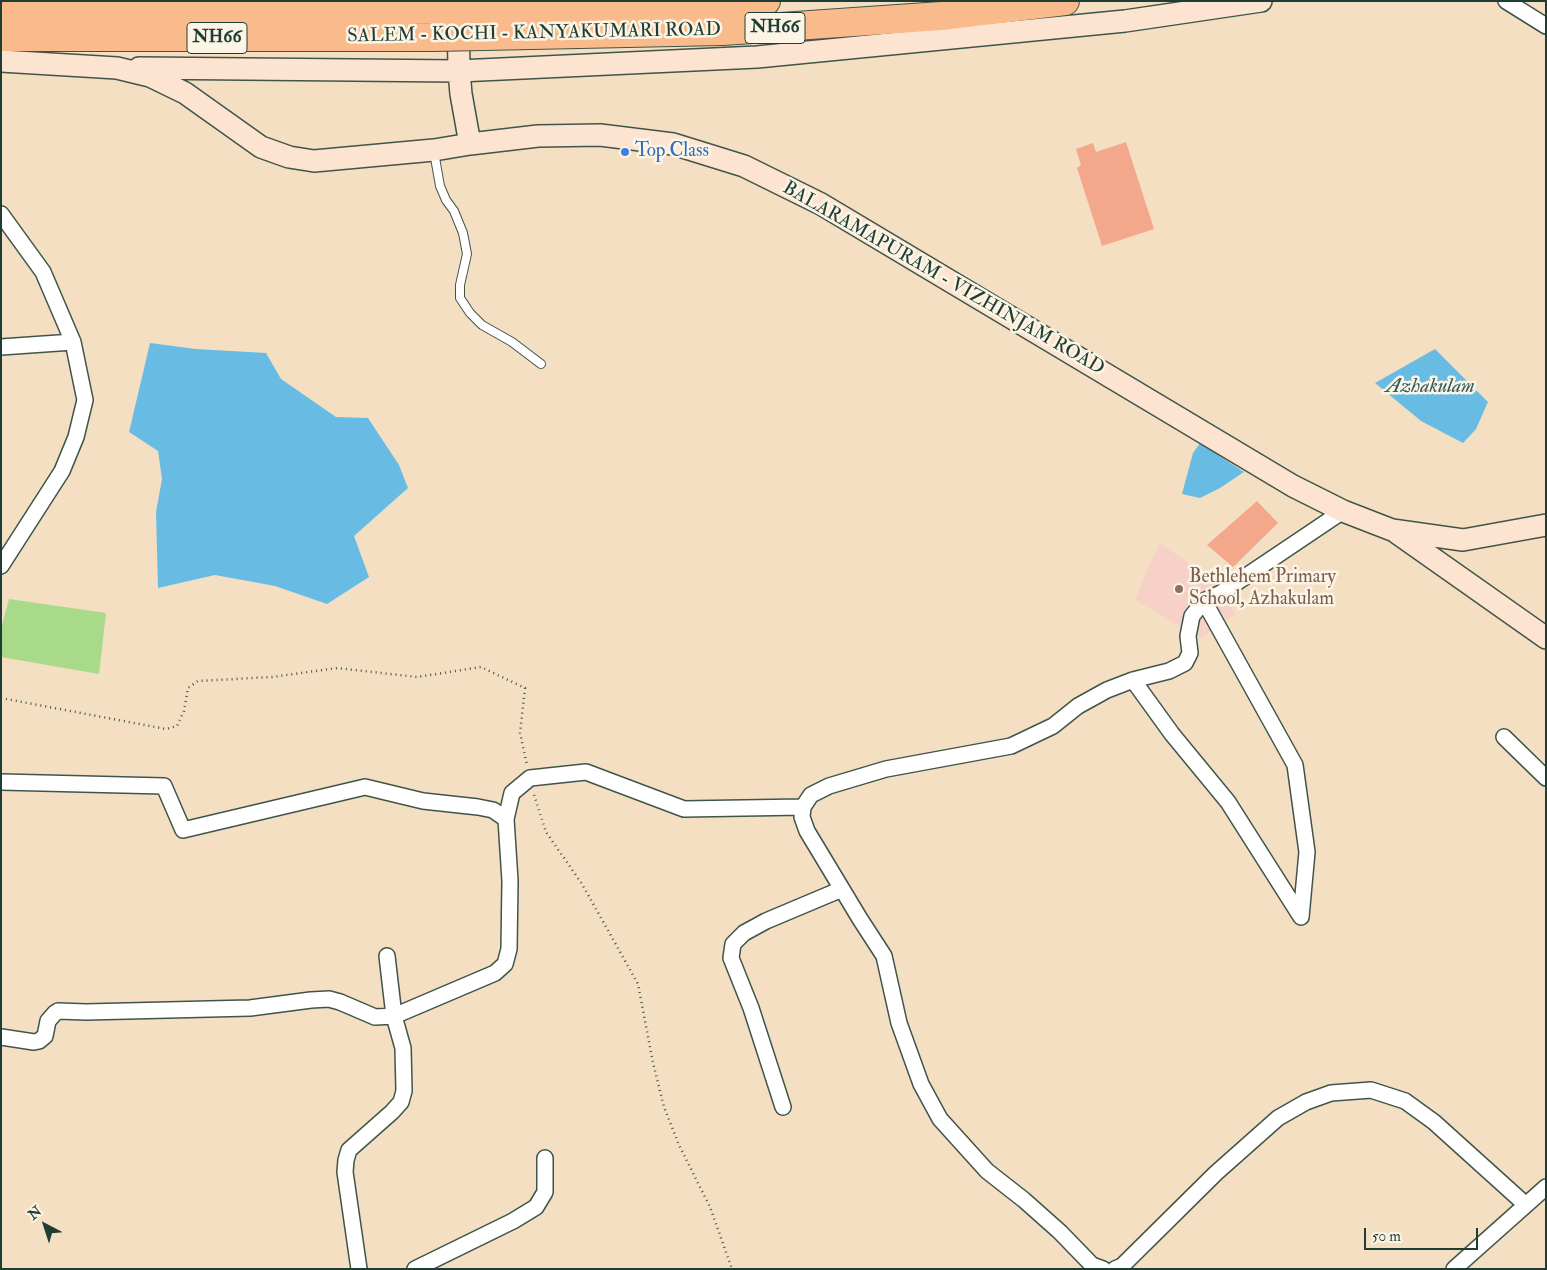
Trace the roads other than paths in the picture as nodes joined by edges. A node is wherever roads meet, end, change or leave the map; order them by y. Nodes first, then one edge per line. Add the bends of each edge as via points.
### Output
1 (766, 1) edge
2 (1065, 1) edge
3 (1260, 1) edge
4 (1506, 1) edge
5 (458, 6) edge
6 (1, 10) edge
7 (1546, 26) edge
8 (1, 37) edge
9 (1, 61) edge
10 (117, 68) junction
11 (459, 72) junction
12 (470, 144) junction
13 (434, 150) junction
14 (1, 214) edge
15 (73, 342) junction
16 (1, 347) edge
17 (542, 364) dead end
18 (1343, 512) junction
19 (1546, 525) edge
20 (1392, 530) junction
21 (1, 566) edge
22 (1204, 601) junction
23 (1546, 638) edge
24 (1133, 680) junction
25 (1504, 737) dead end
26 (1546, 778) edge
27 (1, 782) edge
28 (803, 807) junction
29 (506, 819) junction
30 (842, 890) junction
31 (386, 956) dead end
32 (394, 1016) junction
33 (1, 1038) edge
34 (783, 1107) dead end
35 (546, 1158) dead end
36 (1546, 1188) edge
37 (1526, 1205) junction
38 (1095, 1268) edge
39 (359, 1269) edge
40 (415, 1269) edge
41 (1115, 1269) edge
42 (1454, 1269) edge

1 - 5 highway, SALEM - KOCHI - KANYAKUMARI ROAD / NH66
2 - 8 highway, SALEM - KOCHI - KANYAKUMARI ROAD / NH66, bridge via 941,16 723,31 433,38
3 - 11 main road via 1125,21 757,57
4 - 7 street
5 - 6 highway, SALEM - KOCHI - KANYAKUMARI ROAD / NH66 via 93,12
5 - 11 main road
9 - 10 main road, BALARAMAPURAM - VIZHINJAM ROAD
10 - 11 main road
10 - 13 main road, BALARAMAPURAM - VIZHINJAM ROAD via 150,76 185,93 261,147 288,157 314,161
11 - 12 main road
12 - 13 main road, BALARAMAPURAM - VIZHINJAM ROAD
12 - 18 main road, BALARAMAPURAM - VIZHINJAM ROAD via 538,136 600,135 673,144 744,166 821,204 1293,486
13 - 17 lane via 440,186 463,233 467,254 460,298 482,326 512,342
14 - 15 street via 43,272
15 - 16 street
15 - 21 street via 85,400 76,437 62,471
18 - 20 main road, BALARAMAPURAM - VIZHINJAM ROAD
18 - 22 street
19 - 20 main road, BALARAMAPURAM - VIZHINJAM ROAD via 1463,540
20 - 23 main road
22 - 24 street via 1192,616 1188,636 1190,654 1185,663 1169,671
22 - 24 street via 1295,765 1307,852 1301,917 1228,802
24 - 28 street via 1107,690 1078,706 1053,726 1011,746 886,769 830,786 811,795
25 - 26 street
27 - 29 street via 164,786 183,830 365,788 423,801 493,810
28 - 29 street via 684,809 586,772 530,778 512,793
28 - 30 street via 802,817 807,831
29 - 32 street via 510,881 509,950 505,964 496,973
30 - 34 street via 766,921 744,933 733,944 731,958
30 - 38 street via 884,956 899,1023 921,1084 940,1119 987,1171 1060,1232
31 - 32 street
32 - 33 street via 375,1016 329,999 250,1008 58,1011 48,1021 45,1036 39,1041
32 - 39 street via 404,1048 401,1102 349,1150 346,1160
35 - 40 street via 545,1192 536,1206 513,1221
36 - 37 street
37 - 41 street via 1434,1122 1405,1101 1371,1090 1331,1093 1306,1102 1278,1118 1216,1173 1122,1266
37 - 42 street

